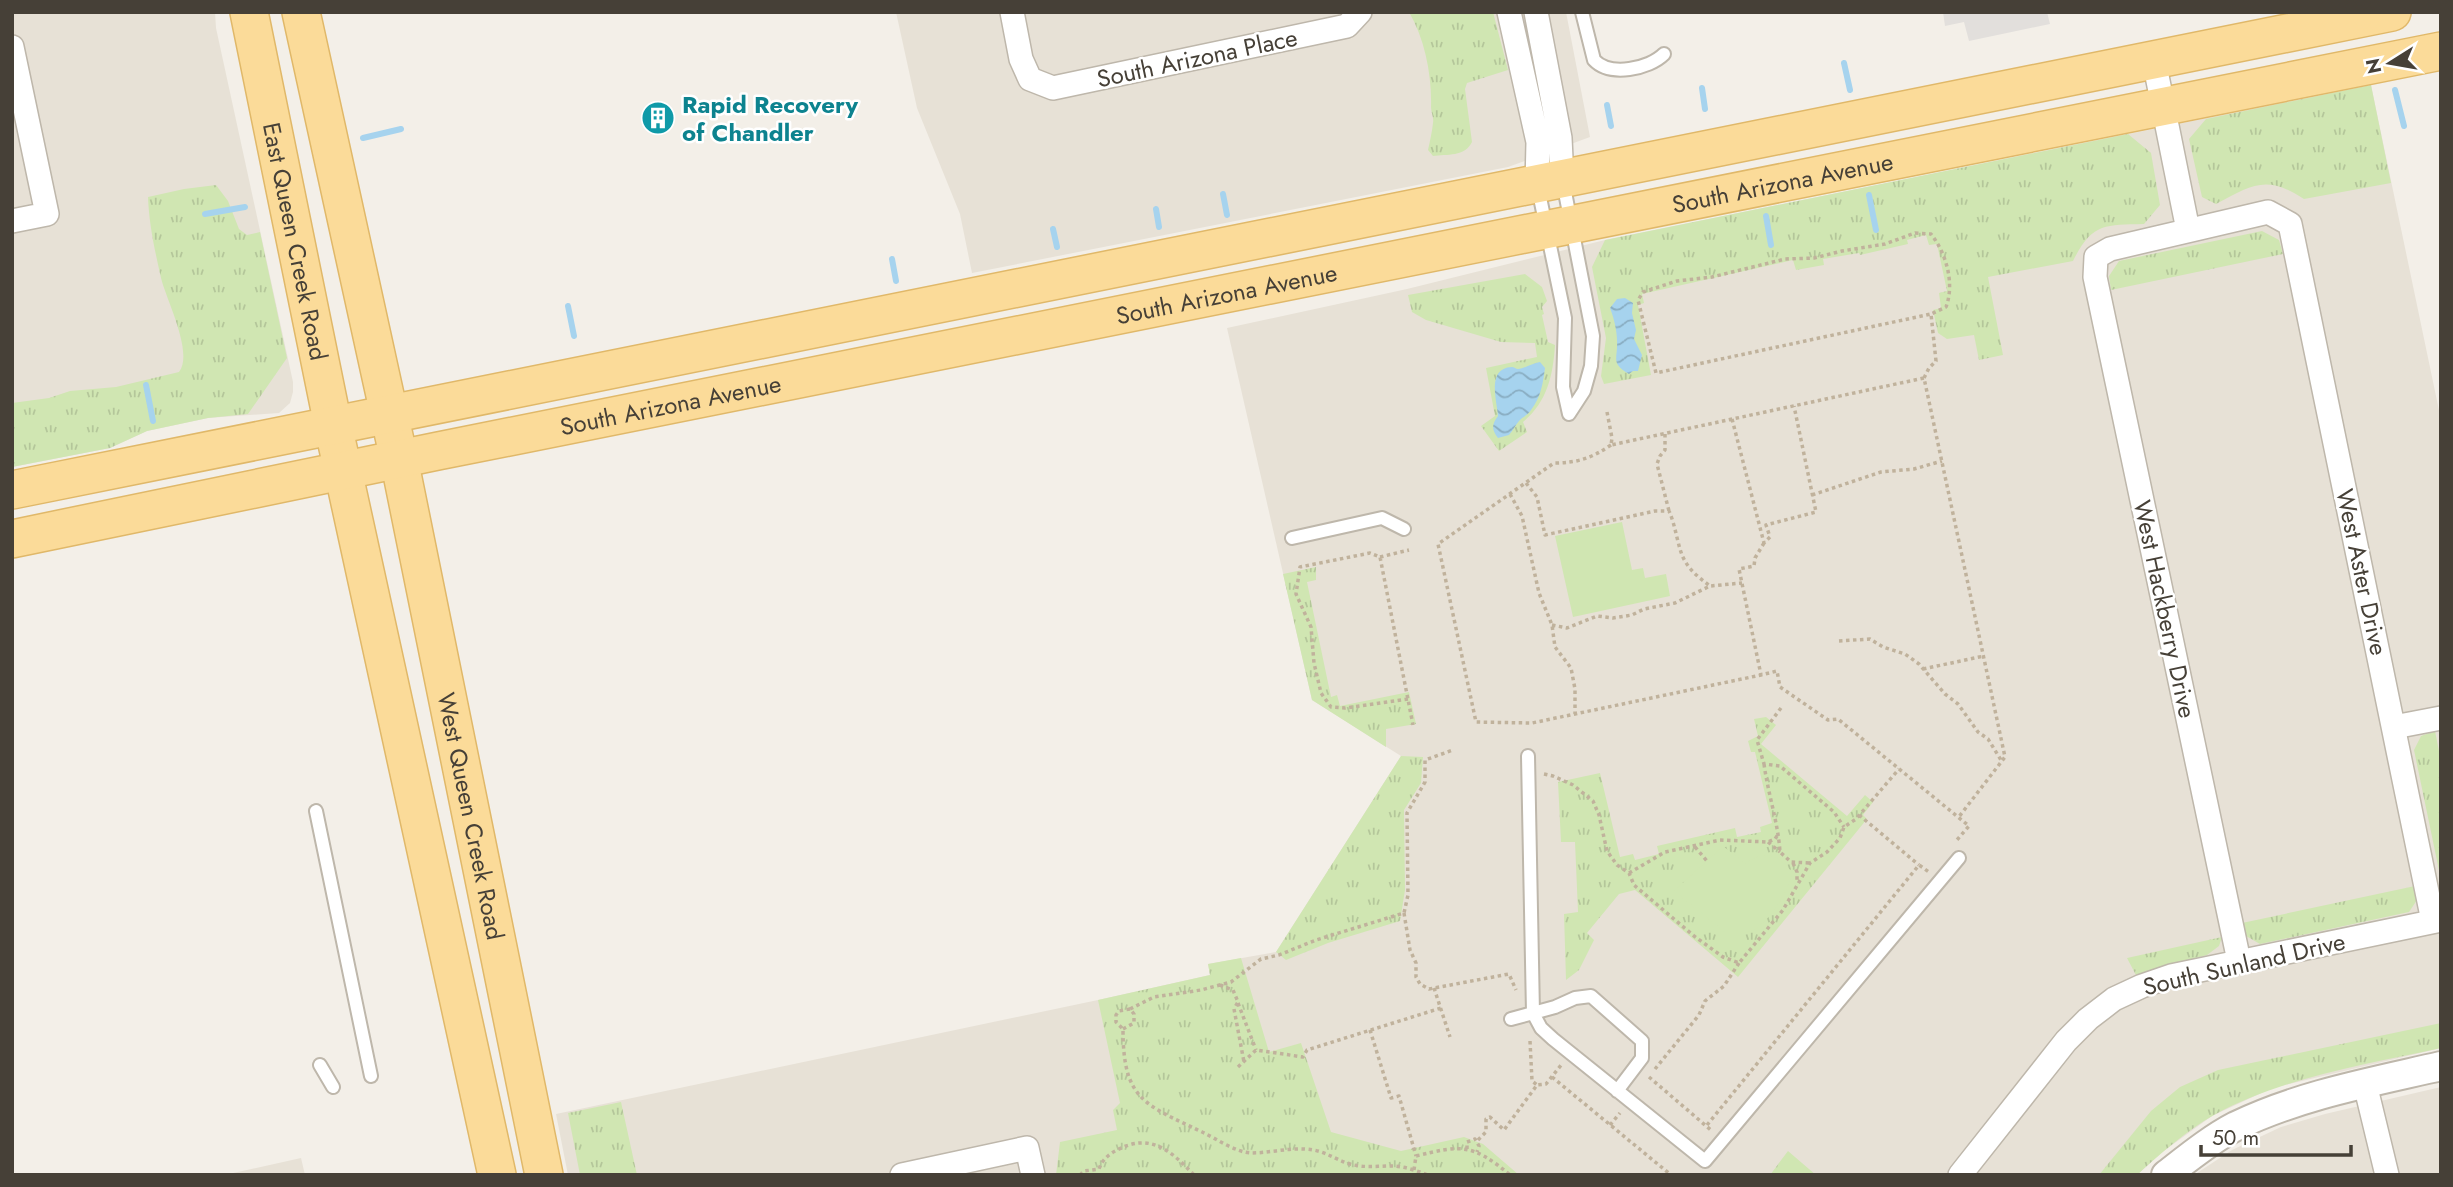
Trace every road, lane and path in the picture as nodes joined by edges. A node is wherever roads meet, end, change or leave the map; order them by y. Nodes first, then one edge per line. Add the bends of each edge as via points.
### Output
1 (249, 12) edge
2 (301, 12) edge
3 (1012, 12) edge
4 (1360, 12) edge
5 (1508, 12) edge
6 (1536, 12) edge
7 (1582, 12) edge
8 (2392, 12) edge
9 (12, 47) edge
10 (2441, 51) edge
11 (1664, 54) dead end
12 (2154, 61) junction
13 (2162, 106) junction
14 (1550, 181) junction
15 (12, 221) edge
16 (1559, 227) junction
17 (2188, 230) junction
18 (955, 300) junction
19 (1590, 314) junction
20 (1931, 314) junction
21 (1564, 318) junction
22 (964, 346) junction
23 (1924, 378) junction
24 (1794, 406) junction
25 (1607, 412) dead end
26 (389, 414) junction
27 (1732, 419) junction
28 (332, 425) junction
29 (1664, 434) junction
30 (1611, 445) junction
31 (399, 459) junction
32 (1942, 460) junction
33 (342, 471) junction
34 (1526, 482) junction
35 (12, 491) edge
36 (1510, 494) junction
37 (1812, 495) junction
38 (1669, 511) junction
39 (1404, 528) dead end
40 (1292, 538) dead end
41 (12, 539) edge
42 (1764, 543) junction
43 (1409, 551) dead end
44 (1380, 557) junction
45 (1742, 583) junction
46 (1710, 586) junction
47 (1552, 625) junction
48 (1839, 641) dead end
49 (1984, 656) junction
50 (1923, 669) junction
51 (1761, 675) junction
52 (1408, 699) junction
53 (1781, 708) dead end
54 (1575, 714) junction
55 (2441, 718) edge
56 (1413, 724) dead end
57 (2394, 727) junction
58 (1453, 750) dead end
59 (1528, 756) dead end
60 (2002, 761) junction
61 (1764, 764) junction
62 (1899, 769) junction
63 (1528, 775) junction
64 (316, 811) dead end
65 (1859, 815) junction
66 (1958, 818) junction
67 (1844, 827) junction
68 (1779, 833) junction
69 (1768, 842) junction
70 (1695, 847) junction
71 (1780, 852) junction
72 (1954, 854) joint
73 (1707, 861) dead end
74 (1793, 862) junction
75 (1810, 863) junction
76 (1919, 865) junction
77 (1937, 866) dead end
78 (1629, 873) junction
79 (1797, 885) junction
80 (1404, 913) junction
81 (2437, 920) edge
82 (2239, 961) junction
83 (1739, 962) junction
84 (1220, 985) junction
85 (1434, 988) junction
86 (1533, 996) junction
87 (1238, 1002) junction
88 (1441, 1008) junction
89 (1130, 1009) junction
90 (1533, 1013) junction
91 (1511, 1019) dead end
92 (1123, 1029) junction
93 (1370, 1030) junction
94 (1450, 1037) dead end
95 (1256, 1050) junction
96 (1570, 1053) junction
97 (1244, 1062) junction
98 (320, 1065) dead end
99 (2441, 1066) edge
100 (1238, 1067) dead end
101 (371, 1076) dead end
102 (1552, 1077) junction
103 (1649, 1077) junction
104 (2365, 1084) junction
105 (333, 1087) dead end
106 (1617, 1091) junction
107 (1630, 1101) junction
108 (1707, 1125) junction
109 (1478, 1140) junction
110 (1467, 1149) junction
111 (1477, 1152) junction
112 (1713, 1152) junction
113 (1416, 1156) junction
114 (1414, 1170) junction
115 (497, 1175) edge
116 (544, 1175) edge
117 (902, 1175) edge
118 (1032, 1175) edge
119 (1080, 1175) edge
120 (1194, 1175) edge
121 (1429, 1175) edge
122 (1510, 1175) edge
123 (1671, 1175) edge
124 (1960, 1175) edge
125 (2166, 1175) edge
126 (2388, 1175) edge

1 - 28 main road, East Queen Creek Road
2 - 26 main road
3 - 4 street, South Arizona Place via 1021,59 1030,79 1053,88 1347,26
5 - 14 street
6 - 14 street via 1560,138
7 - 11 lane via 1599,66 1642,65
8 - 12 main road, South Arizona Avenue
9 - 15 street via 47,214
10 - 13 main road, South Arizona Avenue
12 - 13 street
12 - 14 main road, South Arizona Avenue
13 - 16 main road, South Arizona Avenue
13 - 17 street
14 - 16 lane
14 - 16 lane
14 - 18 main road, South Arizona Avenue
16 - 19 lane
16 - 21 lane
16 - 22 main road, South Arizona Avenue
17 - 57 street, West Aster Drive via 2268,212 2290,224
17 - 82 street, West Hackberry Drive via 2110,249 2096,257 2095,277
18 - 22 main road
18 - 26 main road, South Arizona Avenue
19 - 21 lane
19 - 21 lane via 1591,366 1584,391 1569,414 1563,387
20 - 20 path via 1946,307 1948,273 1941,247 1931,234 1915,233 1885,244 1678,281 1643,292 1638,300 1656,373
20 - 23 path via 1936,361
22 - 31 main road, South Arizona Avenue
23 - 24 path
23 - 32 path
24 - 27 path
24 - 37 path
25 - 30 path
26 - 28 main road, South Arizona Avenue
26 - 31 main road
27 - 29 path
27 - 42 path
28 - 33 main road, East Queen Creek Road
28 - 35 main road, South Arizona Avenue
29 - 30 path
29 - 38 path via 1665,450 1657,464
30 - 34 path via 1573,463 1554,463
31 - 33 main road, South Arizona Avenue
31 - 116 main road, West Queen Creek Road
32 - 37 path via 1881,472
32 - 49 path
33 - 41 main road, South Arizona Avenue
33 - 115 main road, West Queen Creek Road
34 - 36 path
34 - 38 path via 1537,497 1545,535
36 - 47 path via 1522,516 1539,593
36 - 54 path via 1438,544 1476,722 1532,723
37 - 42 path via 1816,512 1766,525 1770,537
38 - 46 path via 1683,559
39 - 40 lane via 1382,518
42 - 45 path via 1754,566 1739,569
43 - 44 path
44 - 52 path
44 - 52 path via 1370,553 1300,567 1296,594 1311,628 1321,693 1331,707
45 - 46 path
45 - 51 path
46 - 47 path via 1675,603 1632,615 1597,616 1567,628
47 - 54 path via 1555,647 1570,668
48 - 50 path via 1870,639 1905,654
49 - 50 path
49 - 60 path via 2005,757
50 - 60 path via 1958,704
51 - 54 path
51 - 62 path via 1777,671 1780,687 1828,720 1838,719
52 - 56 path
53 - 61 path via 1757,740
55 - 57 street
57 - 81 street, West Aster Drive
58 - 80 path via 1425,760 1426,782 1407,813
59 - 63 lane
60 - 66 path
61 - 67 path via 1780,766 1834,812
61 - 68 path
62 - 65 path
62 - 66 path
63 - 78 path via 1553,775 1584,792 1599,815 1607,850 1616,865
63 - 86 lane
64 - 101 lane
65 - 67 path
65 - 76 path
66 - 72 path via 1969,826
67 - 75 path via 1827,852
68 - 69 path
68 - 71 path
69 - 70 path via 1733,839
69 - 71 path
70 - 73 path
70 - 78 path via 1665,852
71 - 74 path
72 - 112 lane
74 - 75 path
74 - 79 path
75 - 79 path
76 - 77 path via 1931,873
76 - 108 path
78 - 83 path via 1634,885 1668,916 1723,957
79 - 83 path via 1783,910
80 - 84 path via 1261,959
80 - 85 path via 1416,977 1420,984
81 - 82 street, South Sunland Drive
82 - 124 street, South Sunland Drive via 2171,976 2114,999 2066,1041
83 - 103 path
84 - 87 path via 1233,990
84 - 89 path via 1154,998
85 - 86 path via 1509,974 1517,993
85 - 88 path
86 - 90 lane
87 - 95 path
87 - 97 path via 1234,1009
88 - 93 path
88 - 94 path
89 - 92 path via 1134,1023
89 - 92 path via 1116,1015
90 - 91 lane
90 - 96 lane via 1541,1028
90 - 106 lane via 1591,996 1642,1041 1642,1058
92 - 114 path via 1129,1082 1136,1094 1164,1114 1249,1153 1305,1149 1349,1164
93 - 95 path via 1307,1050 1303,1057
93 - 113 path via 1391,1098 1399,1096
95 - 97 path
96 - 102 path
96 - 106 lane
97 - 100 path
98 - 105 lane
99 - 104 street
102 - 109 path via 1537,1085 1504,1130 1490,1117 1486,1119 1486,1132
102 - 123 path
103 - 107 path
103 - 108 path
104 - 125 street via 2304,1099 2234,1127
104 - 126 street
106 - 107 lane
107 - 112 lane via 1706,1161
108 - 112 path via 1712,1129
109 - 110 path via 1467,1142
109 - 111 path
110 - 111 path
110 - 113 path
111 - 122 path
113 - 114 path
114 - 121 path
117 - 118 street via 1027,1148
119 - 120 path via 1099,1169 1114,1152 1140,1142 1169,1152

